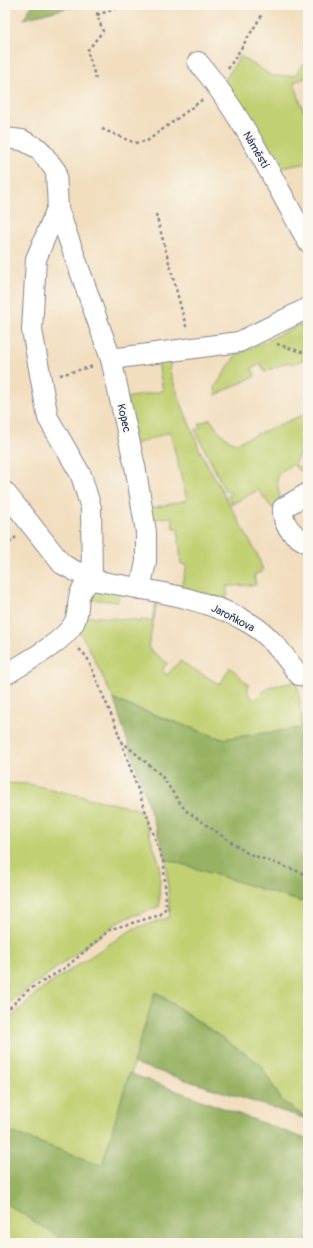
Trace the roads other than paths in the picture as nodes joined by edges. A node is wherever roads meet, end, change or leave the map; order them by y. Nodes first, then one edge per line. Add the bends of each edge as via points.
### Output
1 (198, 62) dead end
2 (5, 138) edge
3 (58, 206) junction
4 (308, 242) edge
5 (308, 308) edge
6 (111, 359) junction
7 (5, 492) edge
8 (308, 493) edge
9 (308, 543) edge
10 (92, 580) junction
11 (140, 589) junction
12 (5, 675) edge
13 (308, 676) edge

1 - 4 street, Náměstí via 218,86
2 - 3 street, Kopec via 22,140 39,149 56,171
3 - 6 street, Kopec
3 - 10 street, Kopec via 36,259 32,330 48,418 81,475 91,508
5 - 6 street via 239,342
6 - 11 street, Kopec via 136,471 146,532 146,562
7 - 10 street via 62,564
8 - 9 street via 283,508 283,516 294,537
10 - 11 street
10 - 12 street via 80,591 74,623 64,636
11 - 13 street, Jaroňkova via 203,603 252,625 278,648 300,676

